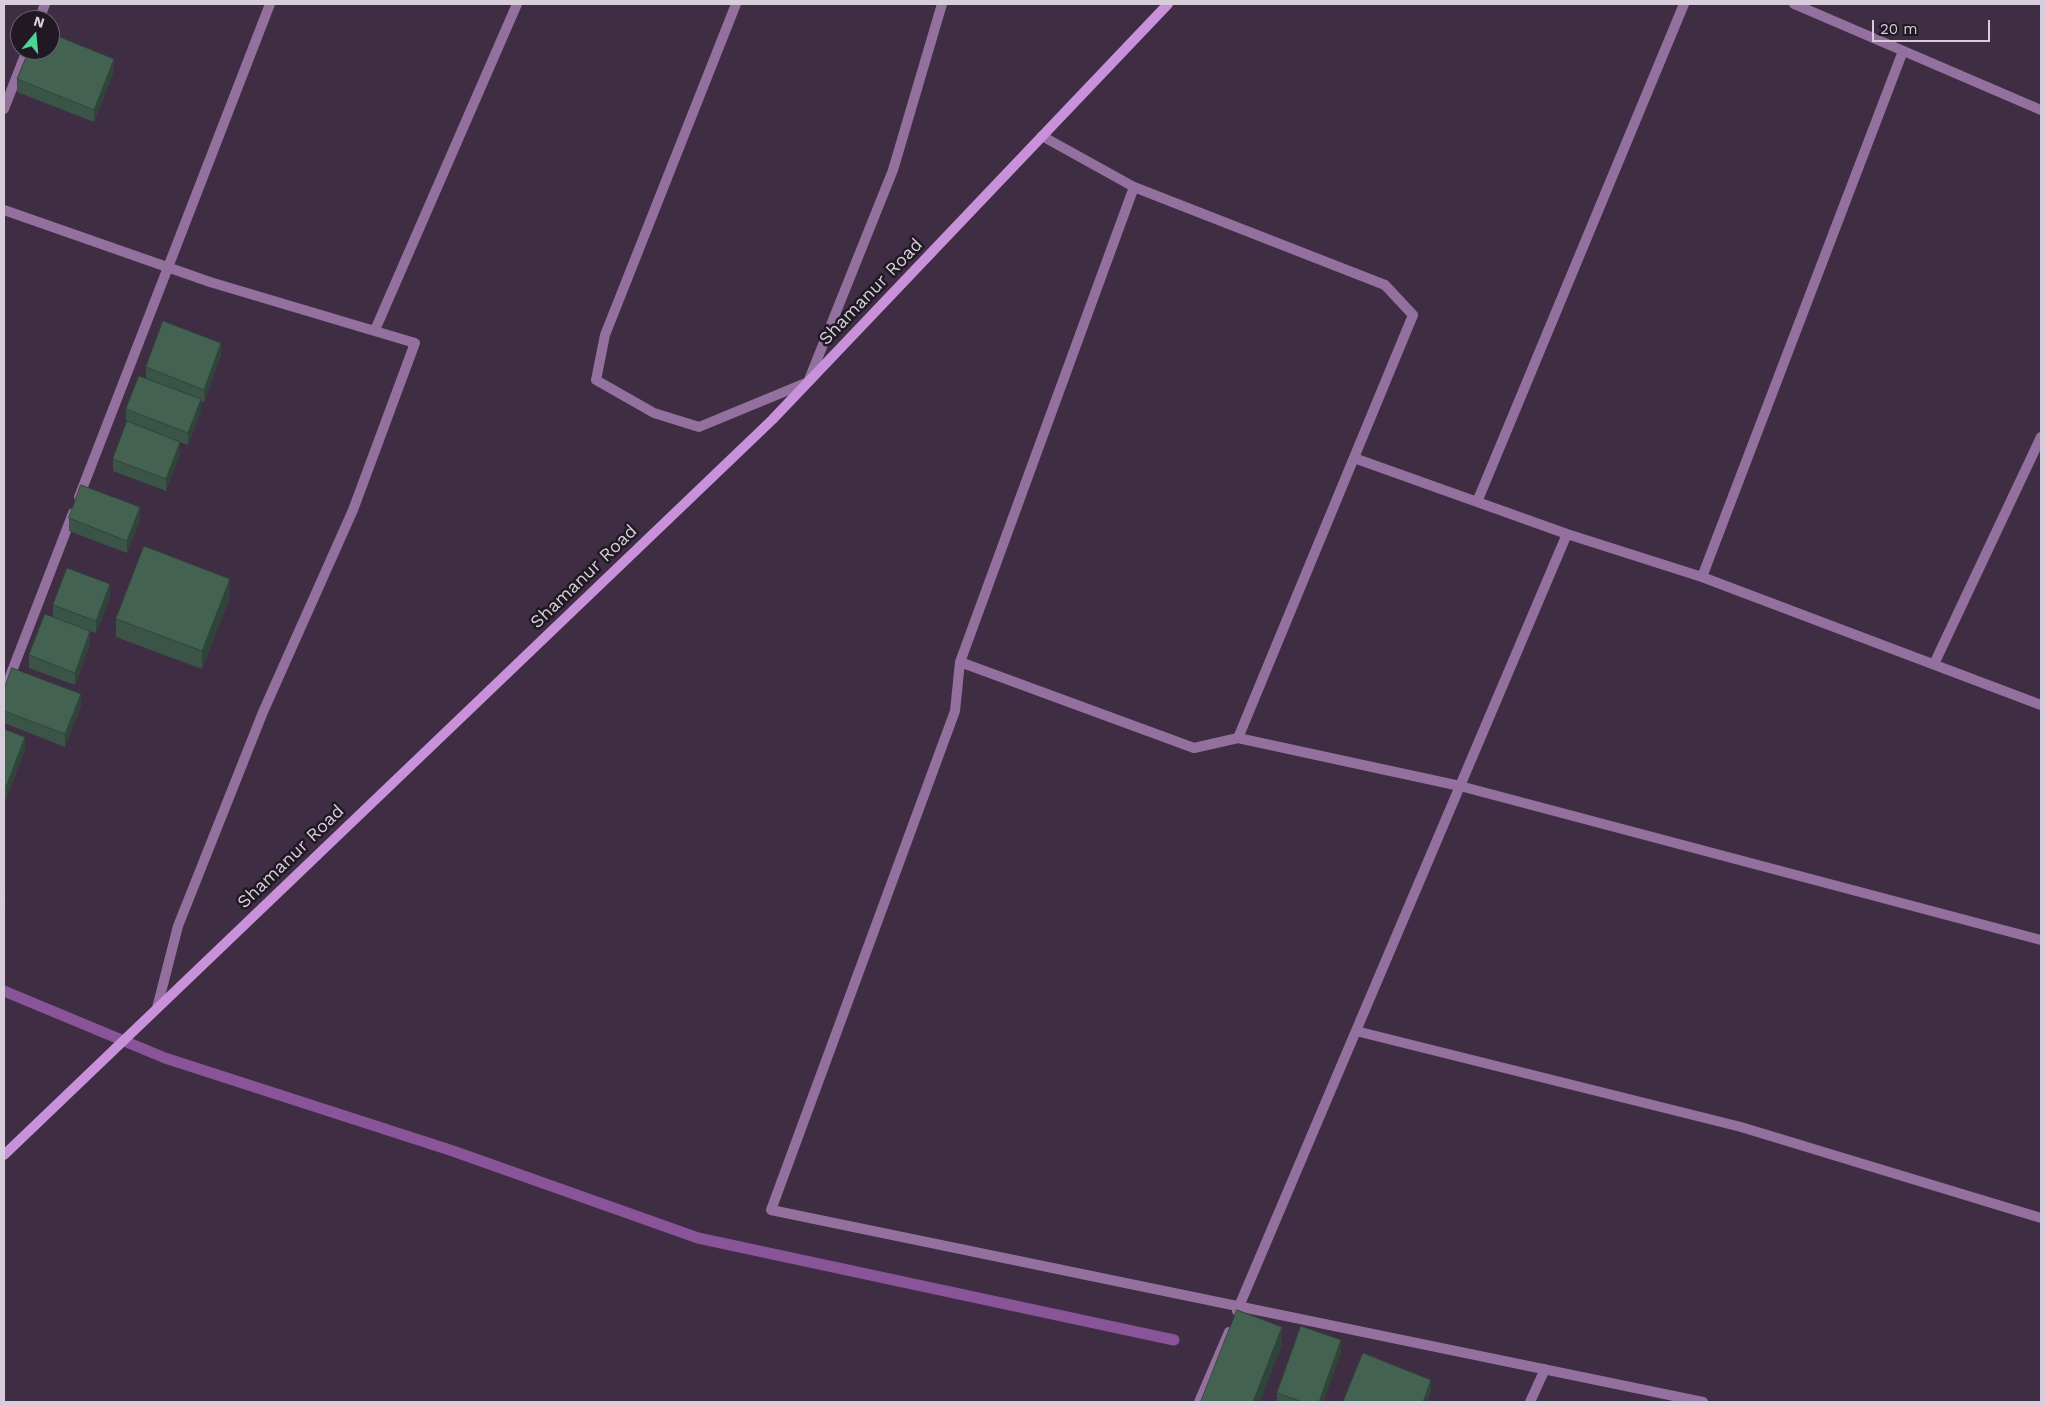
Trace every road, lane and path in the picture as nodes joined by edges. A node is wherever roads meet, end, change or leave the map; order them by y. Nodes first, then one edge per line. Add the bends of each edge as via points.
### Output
1 (270, 4) edge
2 (517, 4) edge
3 (736, 4) edge
4 (942, 4) edge
5 (1168, 4) edge
6 (1684, 4) edge
7 (1794, 4) edge
8 (1903, 51) junction
9 (23, 60) edge
10 (4, 109) edge
11 (2041, 110) edge
12 (1042, 136) junction
13 (1134, 187) junction
14 (4, 210) edge
15 (168, 267) junction
16 (375, 330) junction
17 (808, 382) junction
18 (2041, 438) edge
19 (1354, 458) junction
20 (1477, 502) junction
21 (1567, 534) junction
22 (1702, 577) junction
23 (960, 662) junction
24 (1934, 664) junction
25 (4, 692) edge
26 (2041, 705) edge
27 (1238, 738) junction
28 (1460, 786) junction
29 (2041, 940) edge
30 (157, 1008) junction
31 (1356, 1031) junction
32 (4, 1154) edge
33 (2041, 1218) edge
34 (1239, 1307) junction
35 (1545, 1369) junction
36 (1199, 1402) edge
37 (1530, 1402) edge
38 (1703, 1402) edge

1 - 15 street
2 - 16 street
3 - 17 street via 605,335 596,380 654,413 699,427
4 - 17 street via 893,170
5 - 12 main road, Shamanur Road
6 - 20 street
7 - 8 street
8 - 11 street
8 - 22 street
9 - 10 street
12 - 13 street
12 - 17 main road, Shamanur Road
13 - 19 street via 1385,285 1413,315
13 - 23 street
14 - 15 street
15 - 16 street
15 - 25 street
16 - 30 street via 415,342 353,510 263,712 178,926
17 - 30 main road, Shamanur Road
18 - 24 street
19 - 20 street
19 - 27 street
20 - 21 street
21 - 22 street
21 - 28 street
22 - 24 street
23 - 27 street via 1194,748
23 - 34 street via 955,711 770,1210
24 - 26 street
27 - 28 street
28 - 29 street
28 - 31 street
30 - 32 main road, Shamanur Road
31 - 33 street via 1741,1127
31 - 34 street
34 - 35 street
34 - 36 street
35 - 37 street
35 - 38 street

